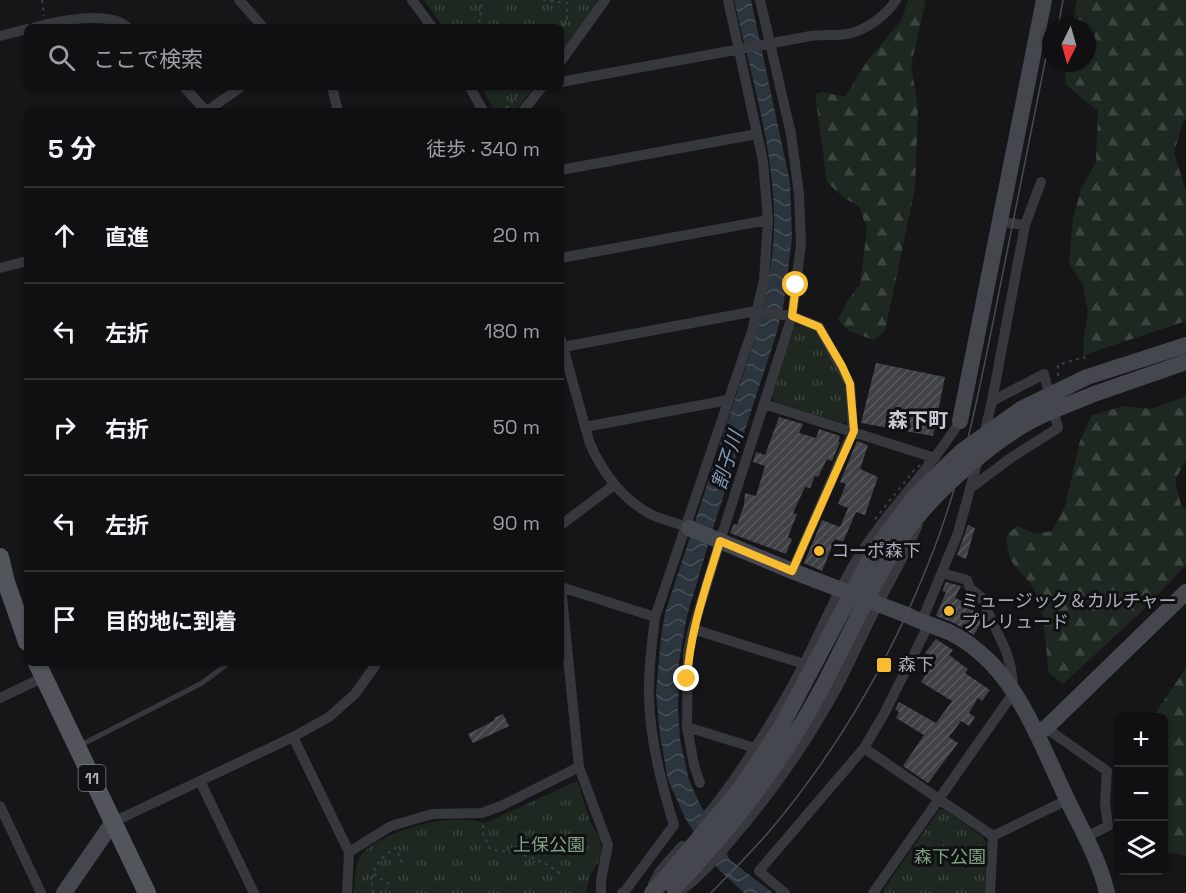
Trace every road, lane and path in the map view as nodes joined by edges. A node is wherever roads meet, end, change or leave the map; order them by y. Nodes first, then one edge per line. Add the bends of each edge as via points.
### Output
1 (42, 0) edge
2 (239, 0) edge
3 (412, 0) edge
4 (482, 0) edge
5 (543, 0) edge
6 (606, 0) edge
7 (728, 0) edge
8 (760, 0) edge
9 (896, 0) edge
10 (1044, 0) edge
11 (40, 24) edge
12 (54, 24) edge
13 (124, 24) edge
14 (260, 24) edge
15 (430, 24) edge
16 (478, 24) edge
17 (564, 24) edge
18 (24, 30) edge
19 (0, 36) edge
20 (768, 43) junction
21 (740, 49) junction
22 (564, 57) edge
23 (564, 81) edge
24 (187, 90) edge
25 (237, 90) edge
26 (333, 90) edge
27 (472, 90) edge
28 (520, 90) edge
29 (540, 90) edge
30 (203, 108) edge
31 (210, 108) edge
32 (337, 108) edge
33 (481, 108) edge
34 (505, 108) edge
35 (525, 108) edge
36 (757, 134) junction
37 (564, 169) edge
38 (1041, 182) dead end
39 (768, 219) junction
40 (1000, 222) junction
41 (1025, 225) junction
42 (564, 257) edge
43 (24, 262) edge
44 (0, 268) edge
45 (758, 310) junction
46 (790, 316) junction
47 (564, 343) edge
48 (1186, 345) edge
49 (564, 350) edge
50 (1186, 362) edge
51 (1058, 365) dead end
52 (1088, 371) junction
53 (729, 400) junction
54 (992, 400) junction
55 (764, 404) junction
56 (960, 421) junction
57 (585, 427) junction
58 (854, 431) junction
59 (935, 458) junction
60 (614, 485) junction
61 (972, 487) junction
62 (564, 523) edge
63 (687, 527) junction
64 (717, 540) junction
65 (0, 557) edge
66 (792, 571) junction
67 (942, 573) junction
68 (564, 588) edge
69 (840, 590) junction
70 (1186, 592) edge
71 (878, 604) junction
72 (564, 617) edge
73 (658, 618) junction
74 (925, 624) junction
75 (691, 628) junction
76 (24, 633) edge
77 (804, 664) junction
78 (225, 666) edge
79 (374, 666) edge
80 (40, 670) edge
81 (1014, 692) junction
82 (0, 698) edge
83 (687, 727) junction
84 (1041, 731) junction
85 (293, 737) junction
86 (78, 747) junction
87 (755, 748) junction
88 (864, 748) junction
89 (579, 767) junction
90 (200, 781) junction
91 (700, 783) dead end
92 (939, 798) junction
93 (1067, 800) junction
94 (0, 807) edge
95 (482, 813) junction
96 (113, 822) junction
97 (993, 836) junction
98 (1086, 837) junction
99 (349, 852) junction
100 (402, 863) dead end
101 (374, 874) junction
102 (561, 874) dead end
103 (393, 888) dead end
104 (664, 890) edge
105 (41, 893) edge
106 (64, 893) edge
107 (147, 893) edge
108 (254, 893) edge
109 (347, 893) edge
110 (373, 893) edge
111 (601, 893) edge
112 (622, 893) edge
113 (785, 893) edge
114 (873, 893) edge
115 (990, 893) edge
116 (1107, 893) edge

1 - 11 path
2 - 14 street
3 - 15 street
4 - 16 path
5 - 17 path via 567,3
6 - 22 street
7 - 21 street
8 - 20 street
9 - 20 street via 862,29
10 - 40 street
12 - 13 street via 97,18
18 - 19 street
20 - 21 street
20 - 46 street via 791,134 799,194 801,244
21 - 23 street
21 - 36 street
24 - 30 street
25 - 31 street
26 - 32 street
27 - 33 street
28 - 34 path
29 - 35 street
36 - 37 street
36 - 39 street
38 - 41 street
39 - 42 street
39 - 45 street
40 - 41 street
40 - 56 street
41 - 54 street
43 - 44 street
45 - 46 street
45 - 47 street
45 - 53 street
46 - 55 street
46 - 58 street via 819,327 842,366 850,384
48 - 52 street
49 - 57 street
50 - 104 street, bridge via 1094,393 1030,421 980,456 948,486 915,520 888,560 792,738 704,858
51 - 52 path via 1084,357
52 - 104 street, bridge via 1021,408 962,451 915,496 873,553 774,738
53 - 57 street
53 - 63 street
54 - 61 street
54 - 61 street via 1044,374 1058,428
55 - 58 street
55 - 64 street
56 - 59 street
56 - 71 street via 909,548
57 - 60 street via 597,460
58 - 59 street
58 - 66 street
59 - 69 street via 875,531
60 - 62 street
60 - 63 street via 652,514
61 - 67 street
63 - 64 street
63 - 73 street
64 - 66 street
64 - 75 street
65 - 76 main road
66 - 69 street
67 - 74 street
67 - 81 street via 967,580 981,597 1006,651
68 - 73 street
69 - 71 street
69 - 77 street
70 - 84 street
71 - 74 street
71 - 104 street via 838,685 756,811 694,882
72 - 89 street
73 - 75 path
73 - 112 street via 650,661 649,697 653,742 674,825
74 - 81 street via 949,632 971,646 991,662
74 - 88 street
75 - 77 street
75 - 83 street
77 - 87 street
78 - 86 lane via 202,683
79 - 85 street via 355,694 329,717
80 - 82 street
80 - 86 main road, 11
81 - 84 street
81 - 92 street
83 - 87 street
83 - 91 street
84 - 93 street
84 - 98 street via 1107,771 1108,826
85 - 90 street
85 - 99 street
86 - 96 main road, 11
87 - 104 street via 710,812 660,871
88 - 92 street
88 - 113 street via 759,871
89 - 95 street
89 - 111 street via 608,845
90 - 96 street
90 - 108 street
92 - 97 street
92 - 114 street
93 - 97 street
93 - 98 street
94 - 105 street
95 - 99 street via 432,814 411,820 391,826
95 - 102 path via 483,833 490,849 545,862
96 - 106 street
96 - 107 main road, 11
97 - 115 street
98 - 116 street
99 - 109 street
100 - 101 path via 396,848 384,854
101 - 103 path
101 - 110 path

